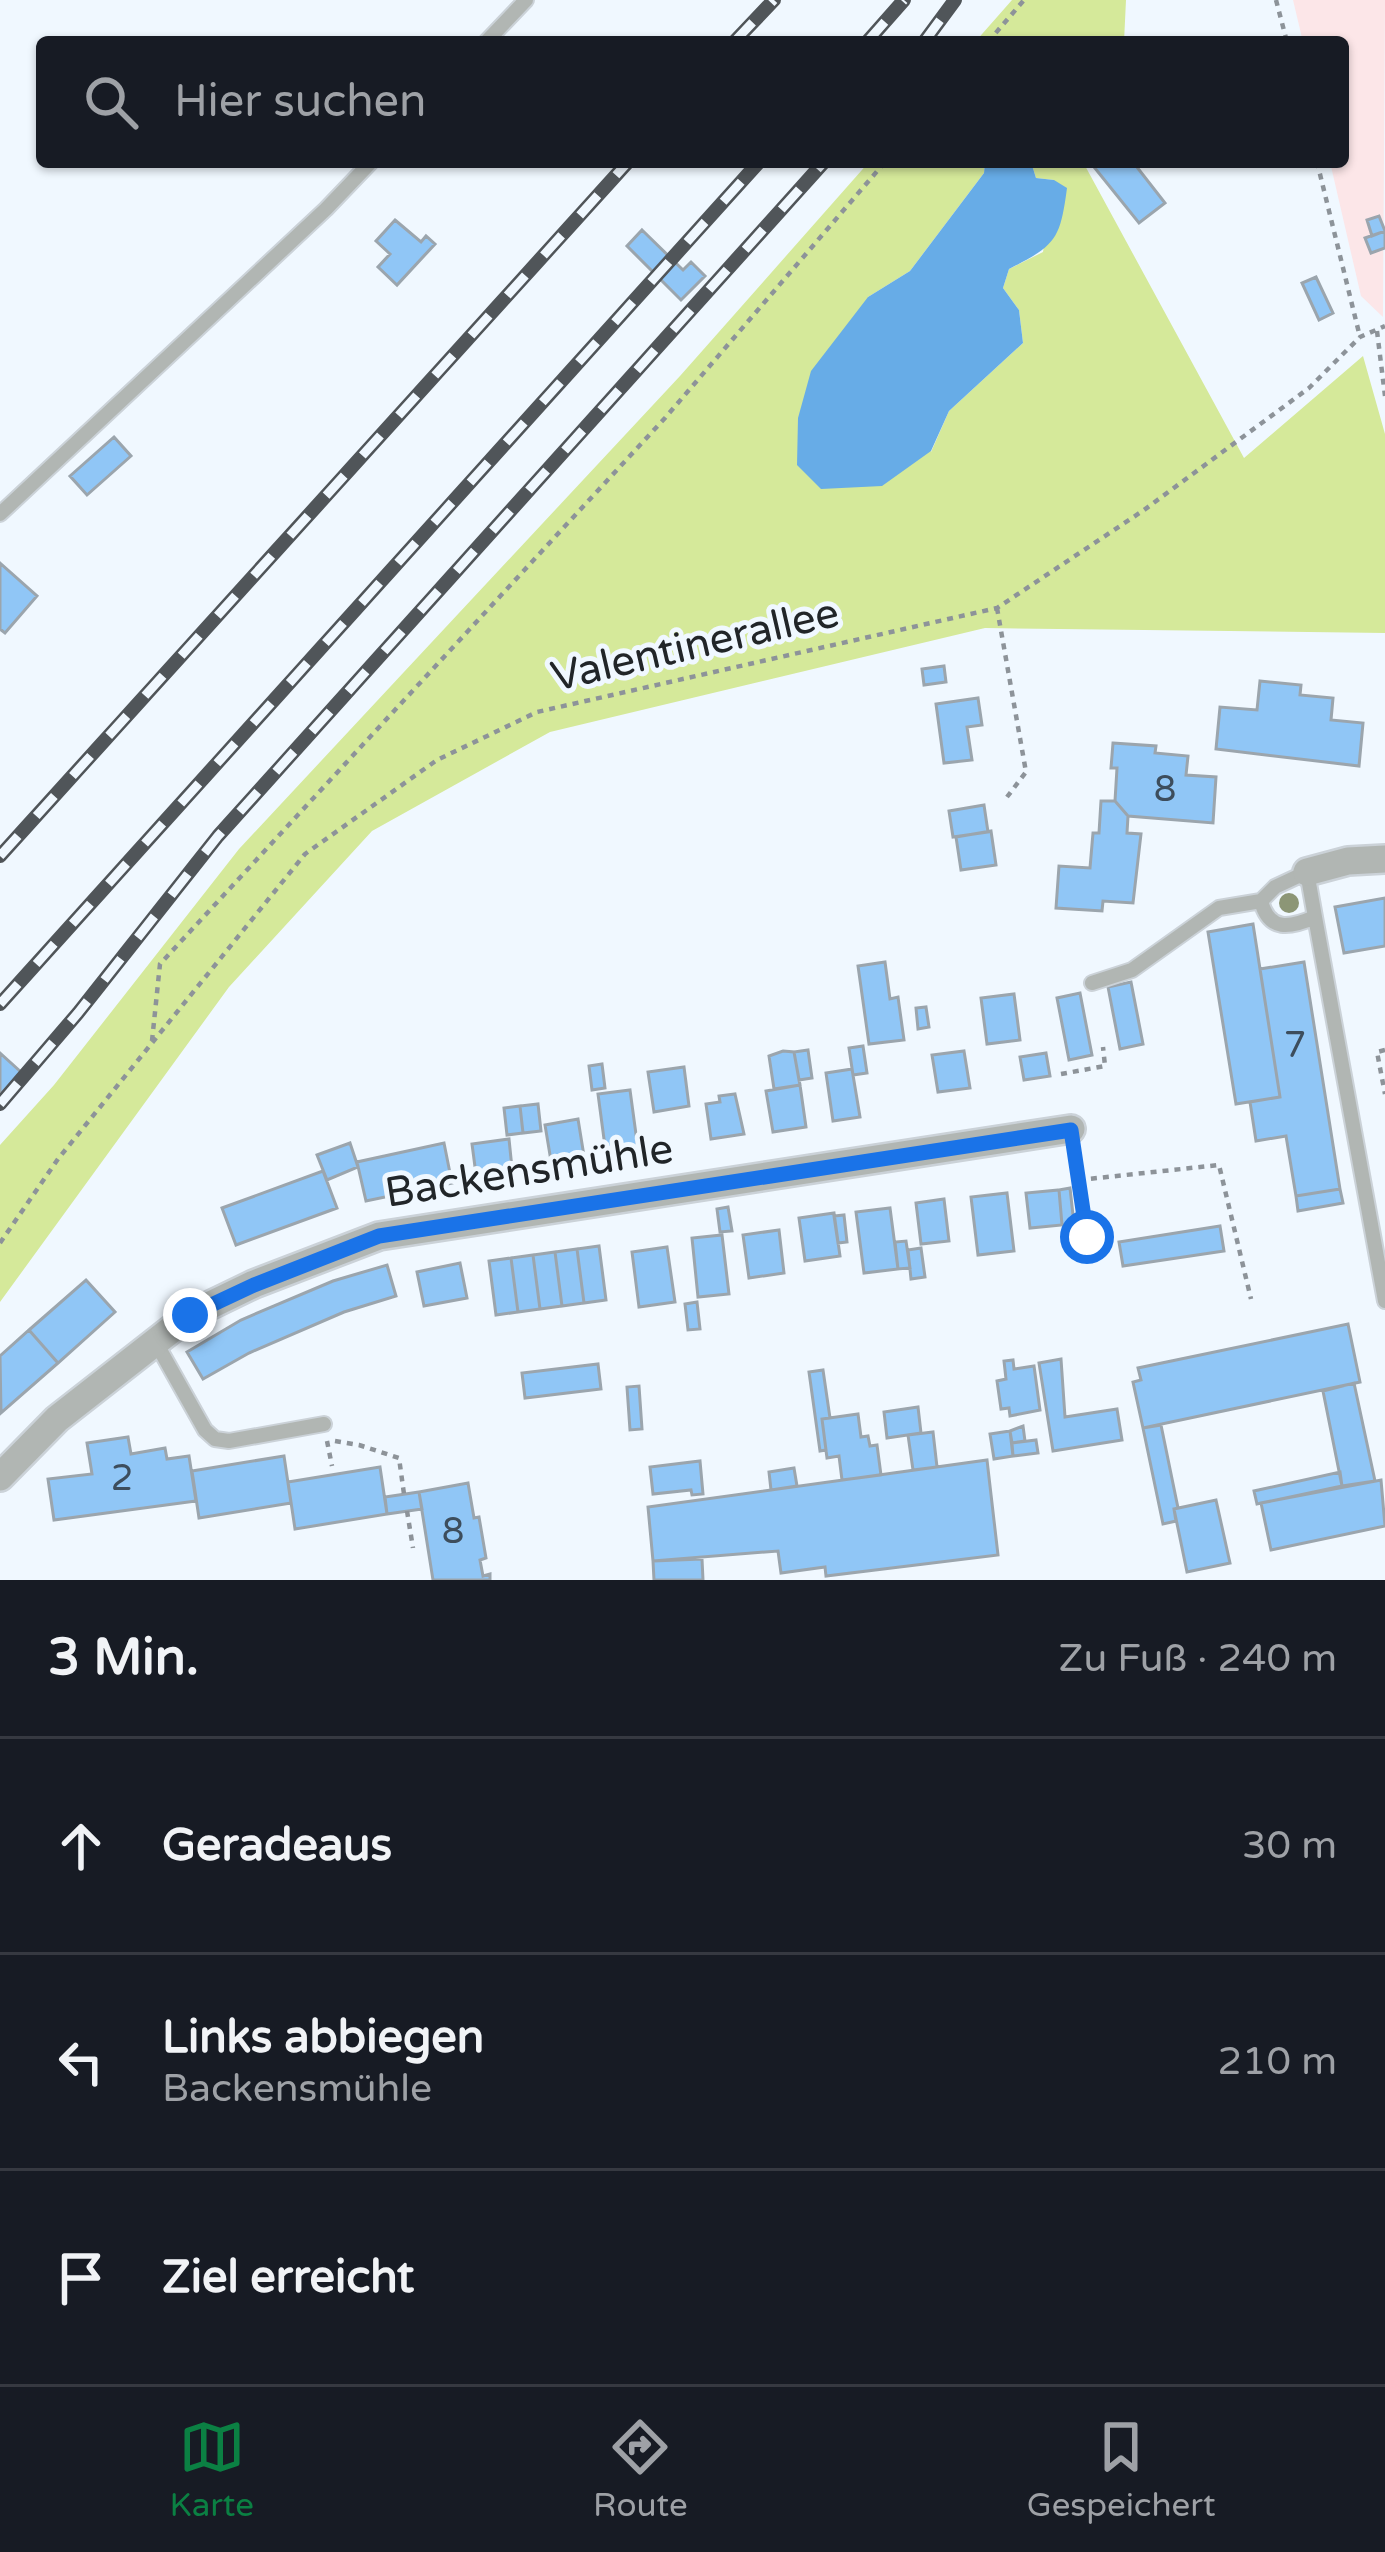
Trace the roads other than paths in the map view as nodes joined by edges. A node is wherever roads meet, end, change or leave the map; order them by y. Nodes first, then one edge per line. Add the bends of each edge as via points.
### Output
1 (526, 0) edge
2 (492, 36) edge
3 (365, 168) edge
4 (0, 514) edge
5 (1385, 859) edge
6 (1307, 872) junction
7 (1261, 901) junction
8 (1315, 917) junction
9 (1092, 982) dead end
10 (1071, 1130) road end
11 (1385, 1301) edge
12 (154, 1341) junction
13 (326, 1432) road end
14 (0, 1477) edge

1 - 2 lane
3 - 4 lane
5 - 6 street
6 - 7 lane
6 - 8 lane
7 - 8 lane via 1276,926
7 - 9 lane via 1219,908 1132,970
8 - 11 lane
10 - 12 street, Backensmühle via 379,1236 254,1285
12 - 13 lane via 215,1439
12 - 14 street, Backensmühle

